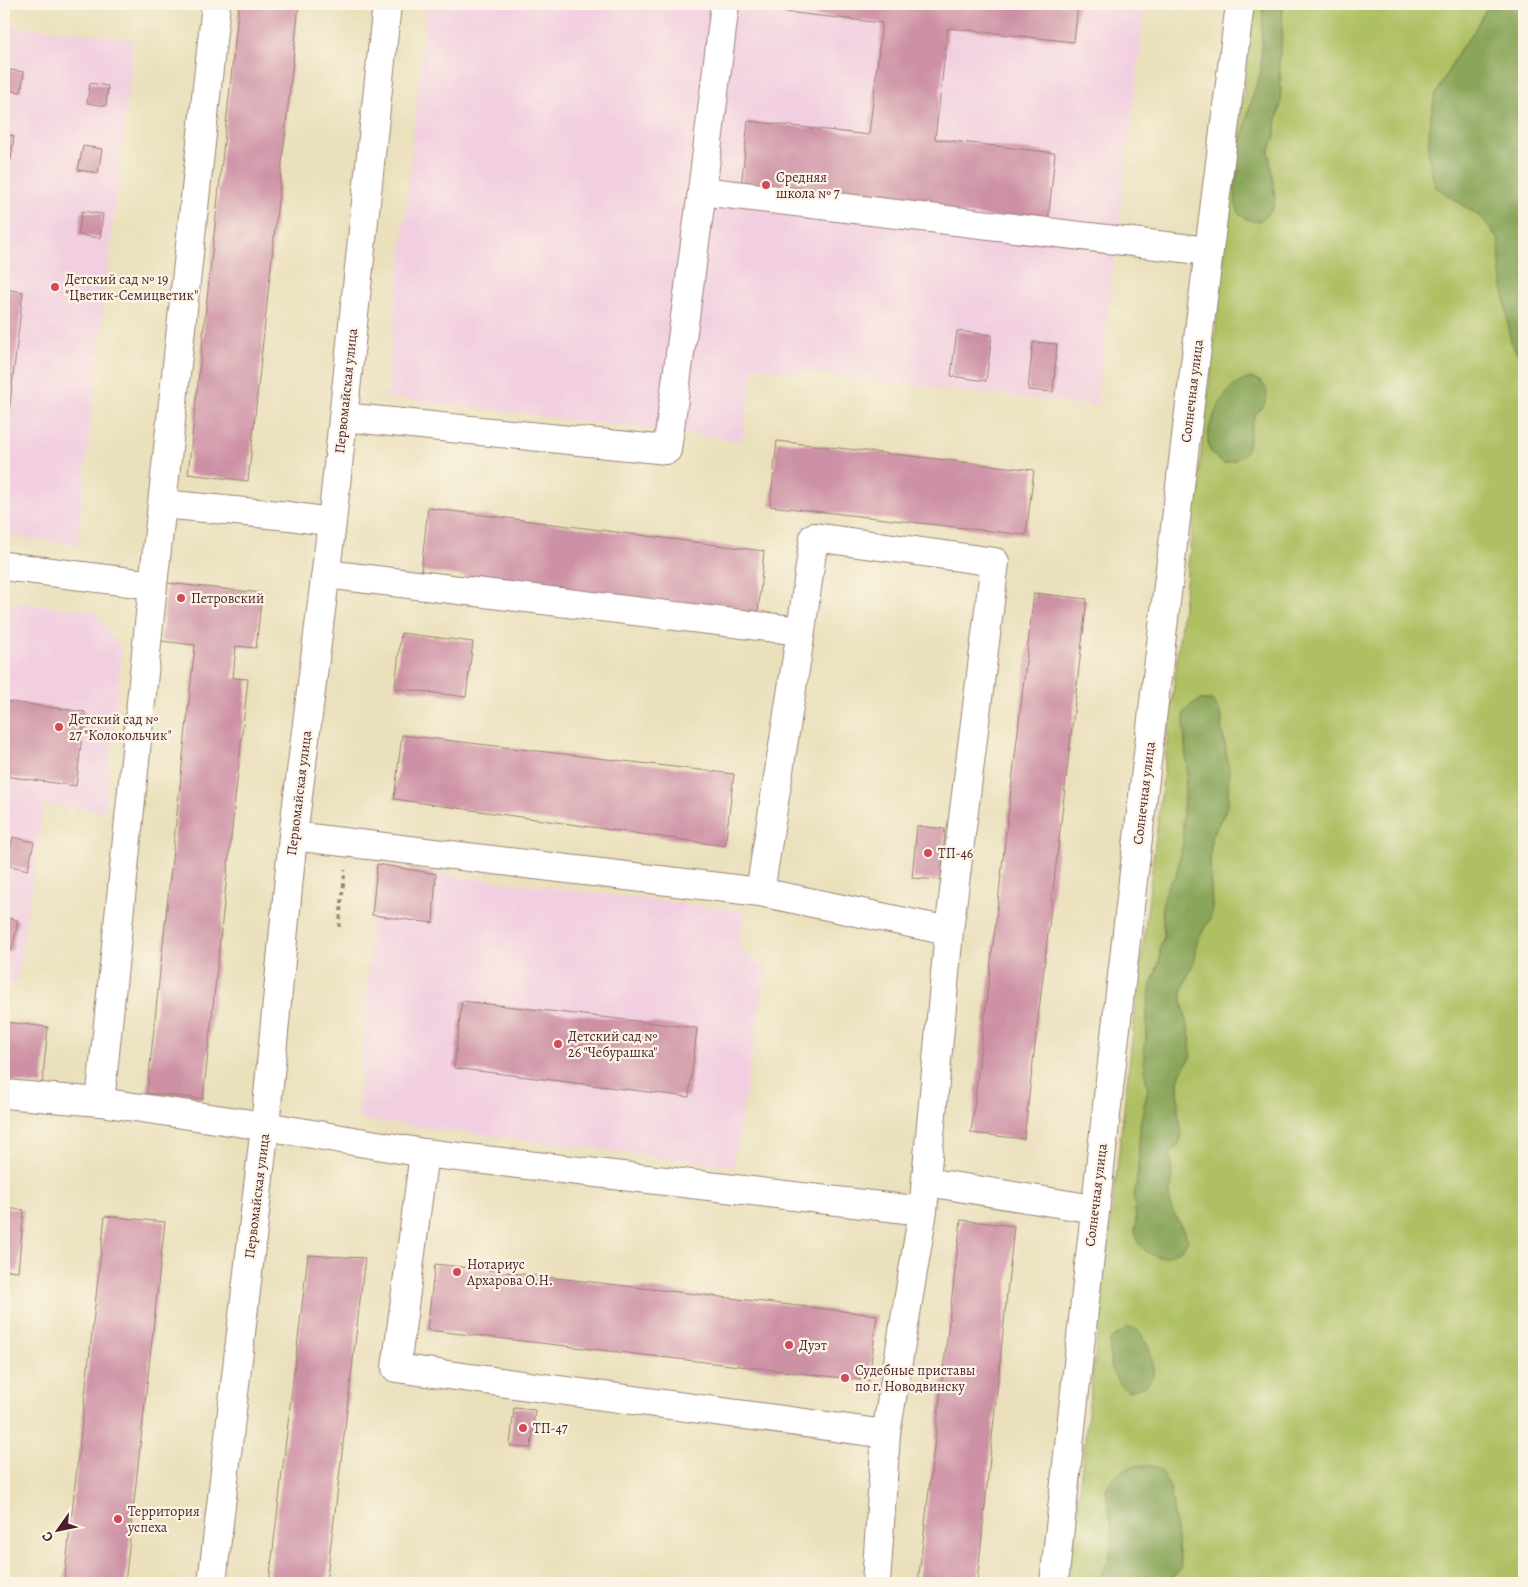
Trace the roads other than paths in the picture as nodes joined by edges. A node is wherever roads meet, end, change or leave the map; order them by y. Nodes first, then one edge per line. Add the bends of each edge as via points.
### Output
1 (216, 4) edge
2 (387, 4) edge
3 (725, 4) edge
4 (1240, 4) edge
5 (702, 192) junction
6 (1208, 251) junction
7 (343, 417) junction
8 (162, 504) junction
9 (332, 522) junction
10 (4, 566) edge
11 (326, 574) junction
12 (153, 585) junction
13 (802, 631) junction
14 (293, 836) junction
15 (760, 892) junction
16 (949, 931) junction
17 (4, 1094) edge
18 (100, 1102) junction
19 (265, 1126) junction
20 (424, 1153) junction
21 (927, 1182) junction
22 (1094, 1209) junction
23 (924, 1211) junction
24 (886, 1434) junction
25 (212, 1583) edge
26 (876, 1583) edge
27 (1054, 1583) edge

1 - 8 street
2 - 7 street, Первомайская улица
3 - 5 street
4 - 6 street, Солнечная улица
5 - 6 street
5 - 7 street via 667,450
6 - 22 street, Солнечная улица
7 - 9 street, Первомайская улица
8 - 9 street
8 - 12 street
9 - 11 street, Первомайская улица
10 - 12 street
11 - 13 street
11 - 14 street, Первомайская улица
12 - 18 street
13 - 15 street
13 - 16 street via 814,537 995,562
14 - 15 street
14 - 19 street, Первомайская улица
15 - 16 street
16 - 21 street
17 - 18 street
18 - 19 street
19 - 20 street
19 - 25 street, Первомайская улица
20 - 23 street
20 - 24 street via 396,1368
21 - 22 street
21 - 23 street
22 - 27 street, Солнечная улица
23 - 24 street
24 - 26 street

